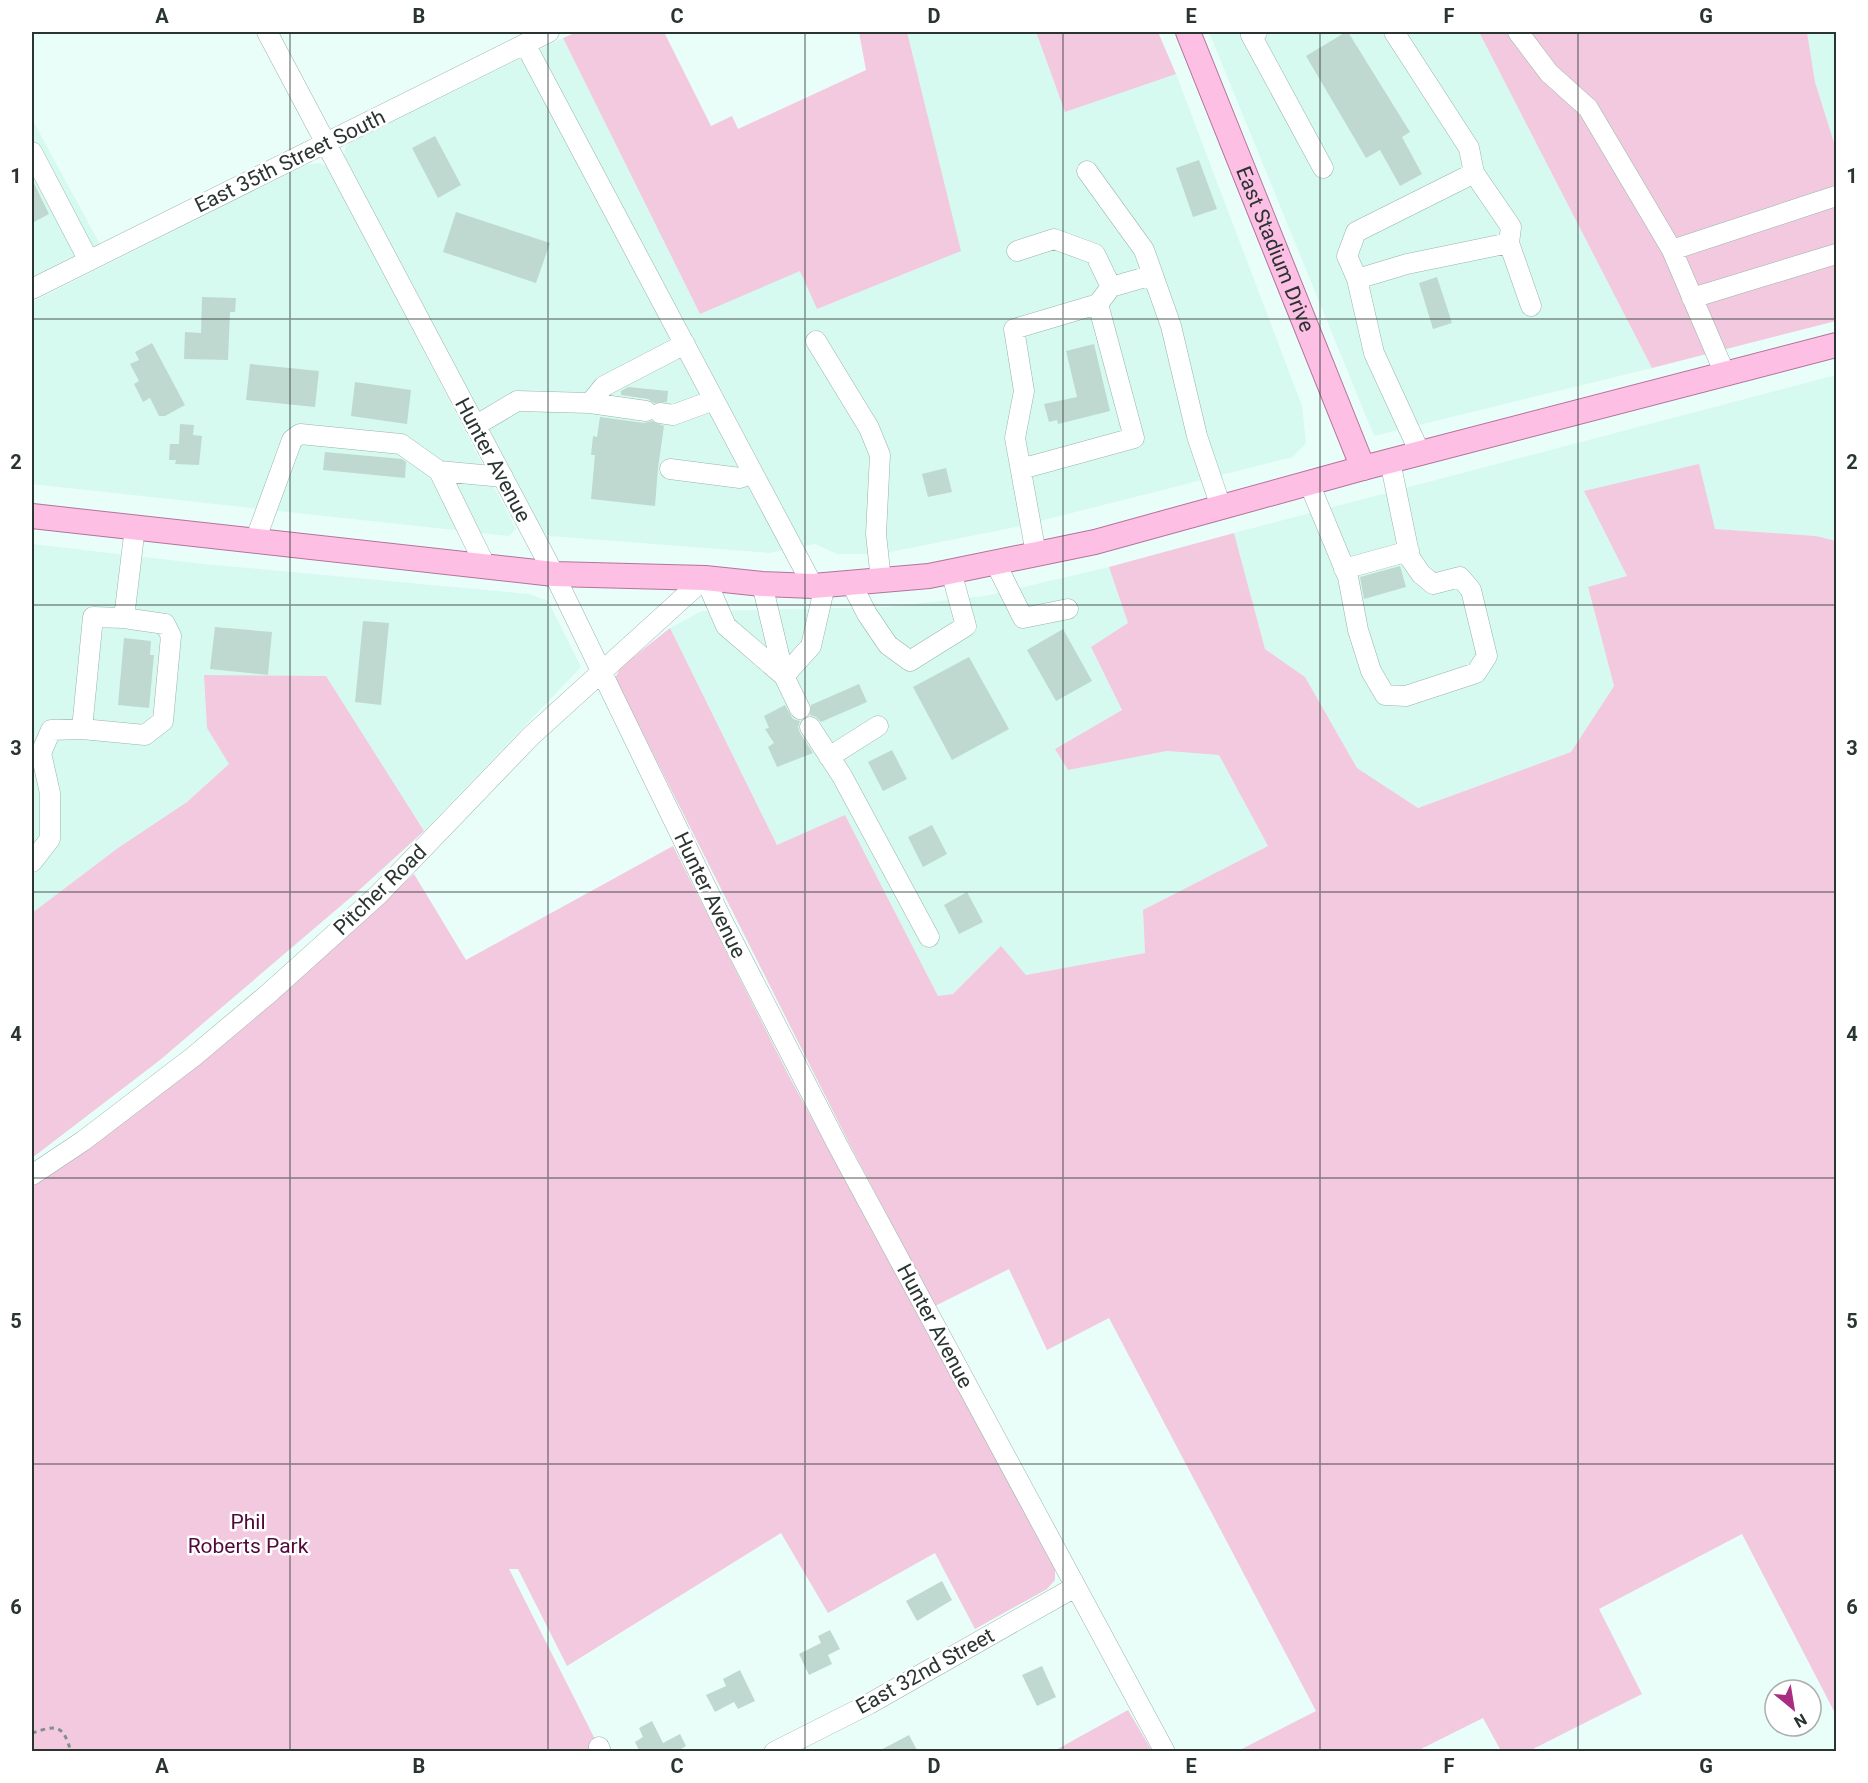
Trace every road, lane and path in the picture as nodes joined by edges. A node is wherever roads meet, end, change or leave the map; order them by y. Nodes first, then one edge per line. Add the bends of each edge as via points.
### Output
1 (267, 32) edge
2 (549, 32) edge
3 (1188, 32) edge
4 (1257, 32) edge
5 (1394, 32) edge
6 (1518, 32) edge
7 (525, 44) junction
8 (327, 142) junction
9 (32, 152) edge
10 (1323, 168) dead end
11 (1087, 171) dead end
12 (1474, 173) junction
13 (1836, 196) edge
14 (1509, 243) junction
15 (1017, 250) dead end
16 (1672, 250) junction
17 (1836, 254) edge
18 (89, 261) junction
19 (1153, 275) junction
20 (1357, 279) junction
21 (1111, 287) junction
22 (32, 290) edge
23 (1692, 298) junction
24 (1098, 304) junction
25 (1531, 306) dead end
26 (816, 341) dead end
27 (685, 345) junction
28 (1836, 345) edge
29 (1725, 374) junction
30 (714, 400) junction
31 (590, 403) junction
32 (476, 426) junction
33 (1420, 453) junction
34 (1390, 461) junction
35 (1363, 468) junction
36 (670, 469) dead end
37 (1021, 469) junction
38 (439, 471) junction
39 (753, 473) junction
40 (503, 477) junction
41 (1309, 483) junction
42 (1221, 507) junction
43 (32, 516) edge
44 (135, 527) junction
45 (255, 541) junction
46 (1409, 551) junction
47 (1036, 554) junction
48 (996, 562) junction
49 (486, 567) junction
50 (1344, 568) junction
51 (951, 572) junction
52 (554, 574) junction
53 (705, 578) junction
54 (880, 580) junction
55 (851, 583) junction
56 (762, 584) junction
57 (819, 585) junction
58 (1068, 609) dead end
59 (124, 618) junction
60 (601, 674) junction
61 (784, 676) junction
62 (800, 709) dead end
63 (878, 726) dead end
64 (810, 727) dead end
65 (82, 729) junction
66 (829, 757) junction
67 (32, 862) edge
68 (929, 937) dead end
69 (32, 1175) edge
70 (1075, 1587) junction
71 (32, 1732) edge
72 (71, 1752) edge
73 (774, 1752) edge
74 (1166, 1752) edge

1 - 8 street, Hunter Avenue
2 - 7 street, East 35th Street South
3 - 35 main road, East Stadium Drive
4 - 10 street via 1251,35
5 - 12 street via 1469,148
6 - 16 street via 1548,73 1588,108
7 - 8 street, East 35th Street South
7 - 27 street
8 - 18 street, East 35th Street South
8 - 32 street, Hunter Avenue
9 - 18 street
11 - 19 street via 1144,250
12 - 14 street via 1511,227
12 - 20 street via 1356,232 1347,256
13 - 16 street
14 - 20 street via 1407,264
14 - 25 street
15 - 21 street via 1054,239 1095,254
16 - 23 street
17 - 23 street
18 - 22 street, East 35th Street South
19 - 21 street
19 - 42 street via 1171,326 1197,436
20 - 33 street via 1374,353
21 - 24 street
23 - 29 street
24 - 37 street via 1014,329 1024,391 1016,438
24 - 37 street via 1134,438
26 - 54 street via 869,428 880,455 876,534
27 - 30 street
27 - 31 street via 603,386
28 - 29 main road
29 - 33 main road
30 - 31 street via 673,415
30 - 39 street
31 - 32 street via 517,401
32 - 40 street, Hunter Avenue
33 - 34 main road
34 - 35 main road
34 - 46 street
35 - 41 main road
36 - 39 street via 740,478
37 - 47 street
38 - 40 street
38 - 45 street via 401,444 300,434 292,440
38 - 49 street
39 - 57 street
40 - 52 street, Hunter Avenue
41 - 42 main road
41 - 50 street
42 - 47 main road
43 - 44 main road
44 - 45 main road
44 - 59 street
45 - 49 main road
46 - 50 street
46 - 50 street via 1421,574 1433,584 1460,577 1471,590 1487,656 1476,673 1406,696 1385,695 1371,671
47 - 48 main road
48 - 51 main road
48 - 58 street via 1023,618
49 - 52 main road
51 - 54 main road
51 - 55 street via 966,626 910,661 888,645
52 - 53 main road
52 - 60 street, Hunter Avenue
53 - 56 main road
53 - 60 street, Pitcher Road
53 - 61 street via 726,626
54 - 55 main road
55 - 57 main road
56 - 57 main road
56 - 61 street
57 - 61 street via 811,646
59 - 65 street via 93,617
59 - 65 street via 165,624 171,636 163,721 146,735
60 - 69 street, Pitcher Road via 531,736 378,895 268,994 193,1057
60 - 70 street, Hunter Avenue via 826,1122
61 - 62 street
63 - 66 street
64 - 66 street
65 - 67 street via 51,730 41,753 50,793 50,839
66 - 68 street
70 - 73 street, East 32nd Street via 869,1704
70 - 74 street, Hunter Avenue
71 - 72 path via 57,1727 66,1736

